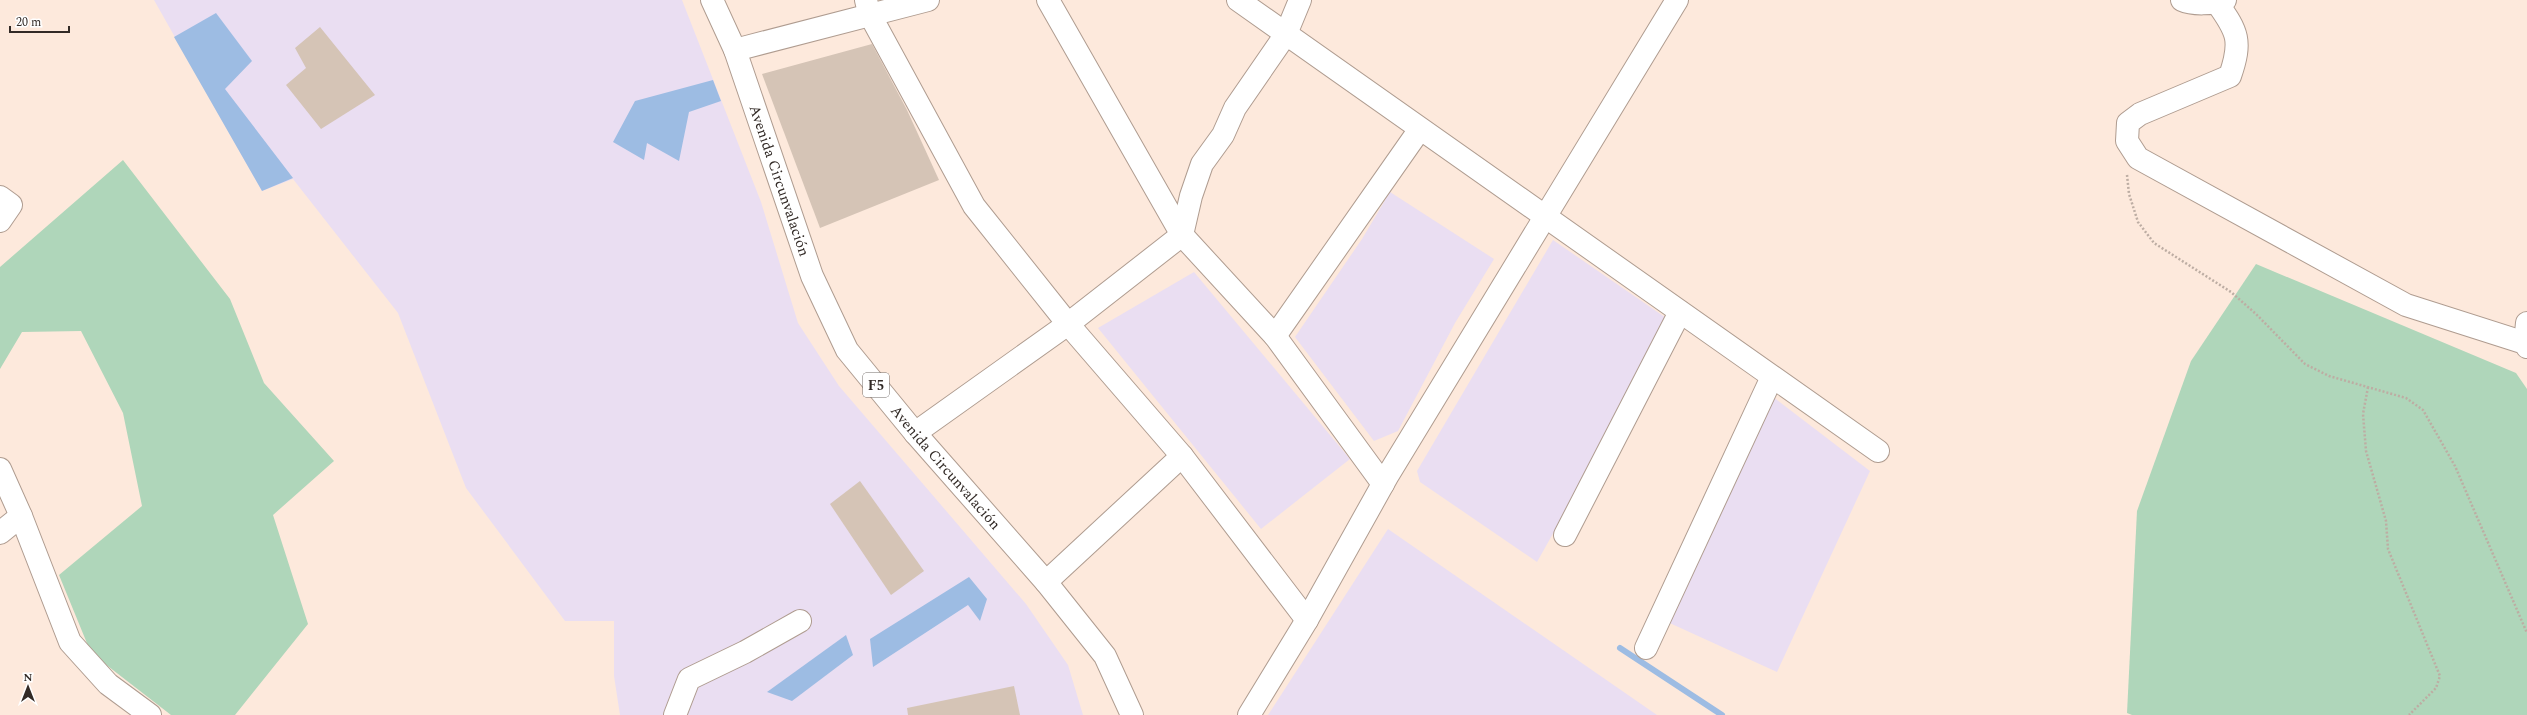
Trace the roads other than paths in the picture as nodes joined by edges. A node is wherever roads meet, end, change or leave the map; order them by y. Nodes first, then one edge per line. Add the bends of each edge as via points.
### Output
1 (712, 0) edge
2 (928, 0) edge
3 (1048, 0) edge
4 (1238, 0) edge
5 (1300, 0) edge
6 (1677, 0) edge
7 (2182, 0) edge
8 (2221, 1) edge
9 (868, 7) edge
10 (1286, 34) junction
11 (735, 50) junction
12 (1420, 129) junction
13 (0, 197) edge
14 (1546, 219) junction
15 (0, 221) edge
16 (1182, 235) junction
17 (1680, 312) junction
18 (1068, 324) junction
19 (1275, 336) junction
20 (2526, 340) edge
21 (1772, 377) junction
22 (915, 433) junction
23 (1878, 451) dead end
24 (1182, 456) junction
25 (0, 469) edge
26 (1383, 484) junction
27 (22, 516) junction
28 (0, 533) edge
29 (1565, 535) dead end
30 (1046, 582) junction
31 (1307, 620) junction
32 (800, 621) dead end
33 (1646, 648) dead end
34 (150, 715) edge
35 (675, 715) edge
36 (1132, 715) edge
37 (1249, 715) edge

1 - 11 main road, Avenida Circunvalación / F5
2 - 9 main road
3 - 16 main road
4 - 10 main road
5 - 10 main road
6 - 14 main road
7 - 8 main road
8 - 20 main road via 2235,27 2237,55 2230,76 2140,114 2128,123 2127,141 2138,158 2406,305
9 - 11 main road
9 - 18 main road via 974,206
10 - 12 main road
10 - 16 main road via 1235,108 1223,135 1202,164
11 - 22 main road, Avenida Circunvalación / F5 via 815,282 847,350
12 - 14 main road
12 - 19 main road
13 - 15 main road via 11,205
14 - 17 main road
14 - 26 main road
16 - 18 main road
16 - 19 main road
17 - 21 main road
17 - 29 main road
18 - 22 main road
18 - 24 main road
19 - 26 main road
21 - 23 main road
21 - 33 main road
22 - 30 main road, Avenida Circunvalación / F5
24 - 30 main road
24 - 31 main road
25 - 27 main road
26 - 31 main road
27 - 28 main road
27 - 34 main road via 70,642 108,684
30 - 36 main road, Avenida Circunvalación / F5 via 1105,656
31 - 37 main road
32 - 35 main road via 745,652 689,679

